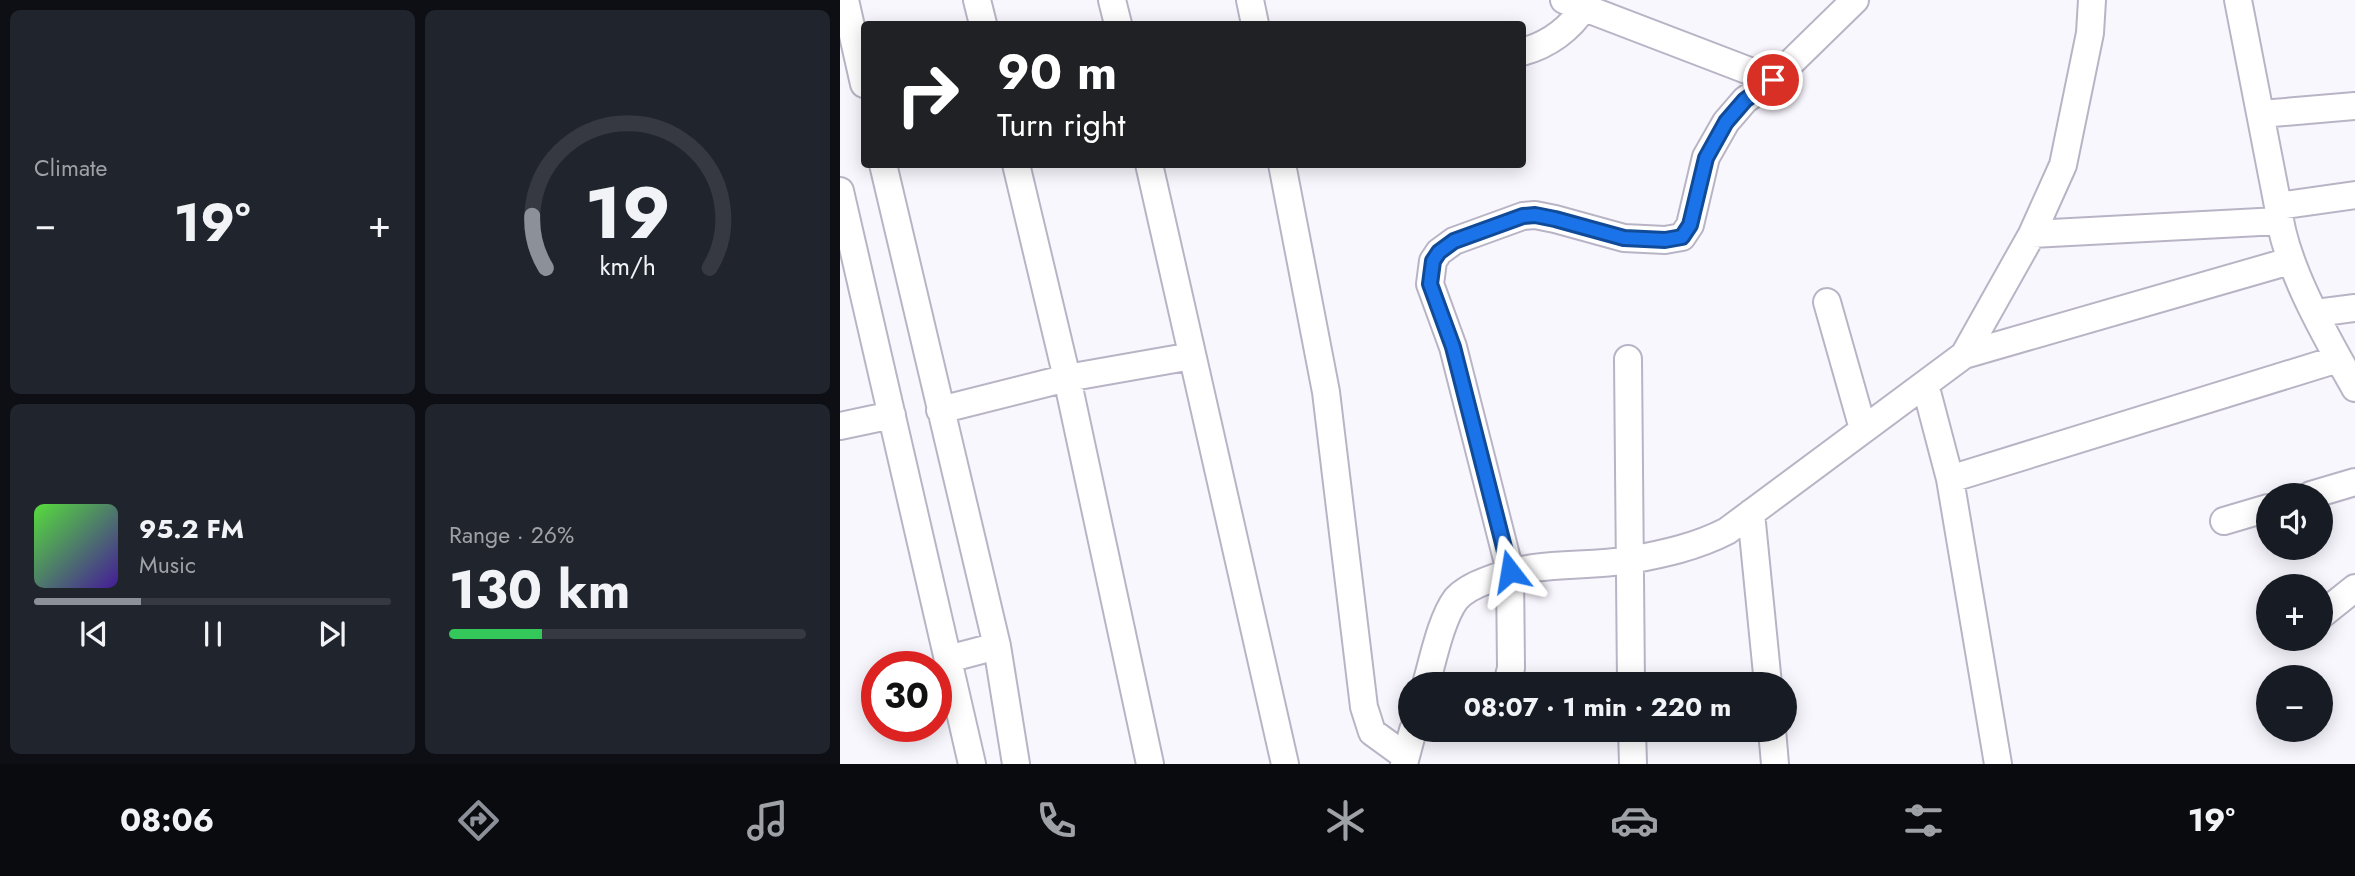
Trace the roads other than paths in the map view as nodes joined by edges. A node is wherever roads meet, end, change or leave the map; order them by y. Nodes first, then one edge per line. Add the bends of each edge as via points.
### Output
1 (845, 0) edge
2 (977, 0) edge
3 (1112, 0) edge
4 (1250, 0) edge
5 (1855, 0) edge
6 (2092, 0) edge
7 (2238, 0) edge
8 (1574, 4) edge
9 (982, 21) edge
10 (1117, 21) edge
11 (1254, 21) edge
12 (1526, 50) edge
13 (861, 72) edge
14 (1773, 80) junction
15 (2355, 106) edge
16 (2261, 114) junction
17 (884, 168) edge
18 (1017, 168) edge
19 (1150, 168) edge
20 (1283, 168) edge
21 (840, 191) edge
22 (2355, 195) edge
23 (2279, 213) junction
24 (2032, 234) junction
25 (2290, 261) junction
26 (1827, 302) dead end
27 (2355, 308) edge
28 (2316, 313) junction
29 (1964, 355) junction
30 (1192, 356) junction
31 (1628, 359) dead end
32 (2338, 359) junction
33 (1067, 378) junction
34 (1925, 384) junction
35 (2355, 388) edge
36 (940, 410) junction
37 (892, 415) junction
38 (840, 426) edge
39 (1863, 429) junction
40 (1950, 478) junction
41 (2355, 482) edge
42 (2333, 488) edge
43 (2256, 512) edge
44 (1751, 513) junction
45 (2224, 521) dead end
46 (1628, 560) junction
47 (1510, 571) junction
48 (2355, 588) edge
49 (2333, 606) edge
50 (997, 646) junction
51 (946, 651) edge
52 (952, 658) edge
53 (1430, 672) edge
54 (1510, 672) edge
55 (1631, 672) edge
56 (1767, 672) edge
57 (952, 676) edge
58 (1409, 742) edge
59 (1632, 742) edge
60 (1773, 742) edge
61 (1404, 760) edge
62 (972, 764) edge
63 (1016, 764) edge
64 (1150, 764) edge
65 (1285, 764) edge
66 (1633, 764) edge
67 (1775, 764) edge
68 (1998, 764) edge

1 - 13 street
2 - 9 street
3 - 10 street
4 - 11 street
5 - 14 street
6 - 24 street via 2090,33 2063,165
7 - 16 street
8 - 12 street via 1575,22
8 - 14 street
14 - 47 street via 1745,100 1726,122 1706,158 1690,225 1682,237 1624,238 1555,219 1523,216 1454,241 1433,261 1430,284 1453,347
15 - 16 street
16 - 23 street
17 - 36 street
18 - 33 street
19 - 30 street
20 - 61 street via 1326,392 1364,707 1372,732
21 - 37 street
22 - 23 street
23 - 24 street
23 - 25 street
24 - 29 street
25 - 28 street
25 - 29 street
26 - 39 street
27 - 28 street
28 - 32 street
29 - 34 street
30 - 33 street
30 - 65 street
31 - 46 street
32 - 35 street
32 - 40 street
33 - 36 street
33 - 64 street
34 - 39 street
34 - 40 street
36 - 50 street
37 - 38 street
37 - 51 street
39 - 44 street
40 - 68 street
41 - 42 street
43 - 45 street
44 - 46 street via 1701,544
44 - 56 street
46 - 47 street
46 - 55 street
47 - 53 street via 1458,597 1448,612
47 - 54 street
48 - 49 street
50 - 52 street
50 - 63 street
57 - 62 street
58 - 61 street
59 - 66 street
60 - 67 street

